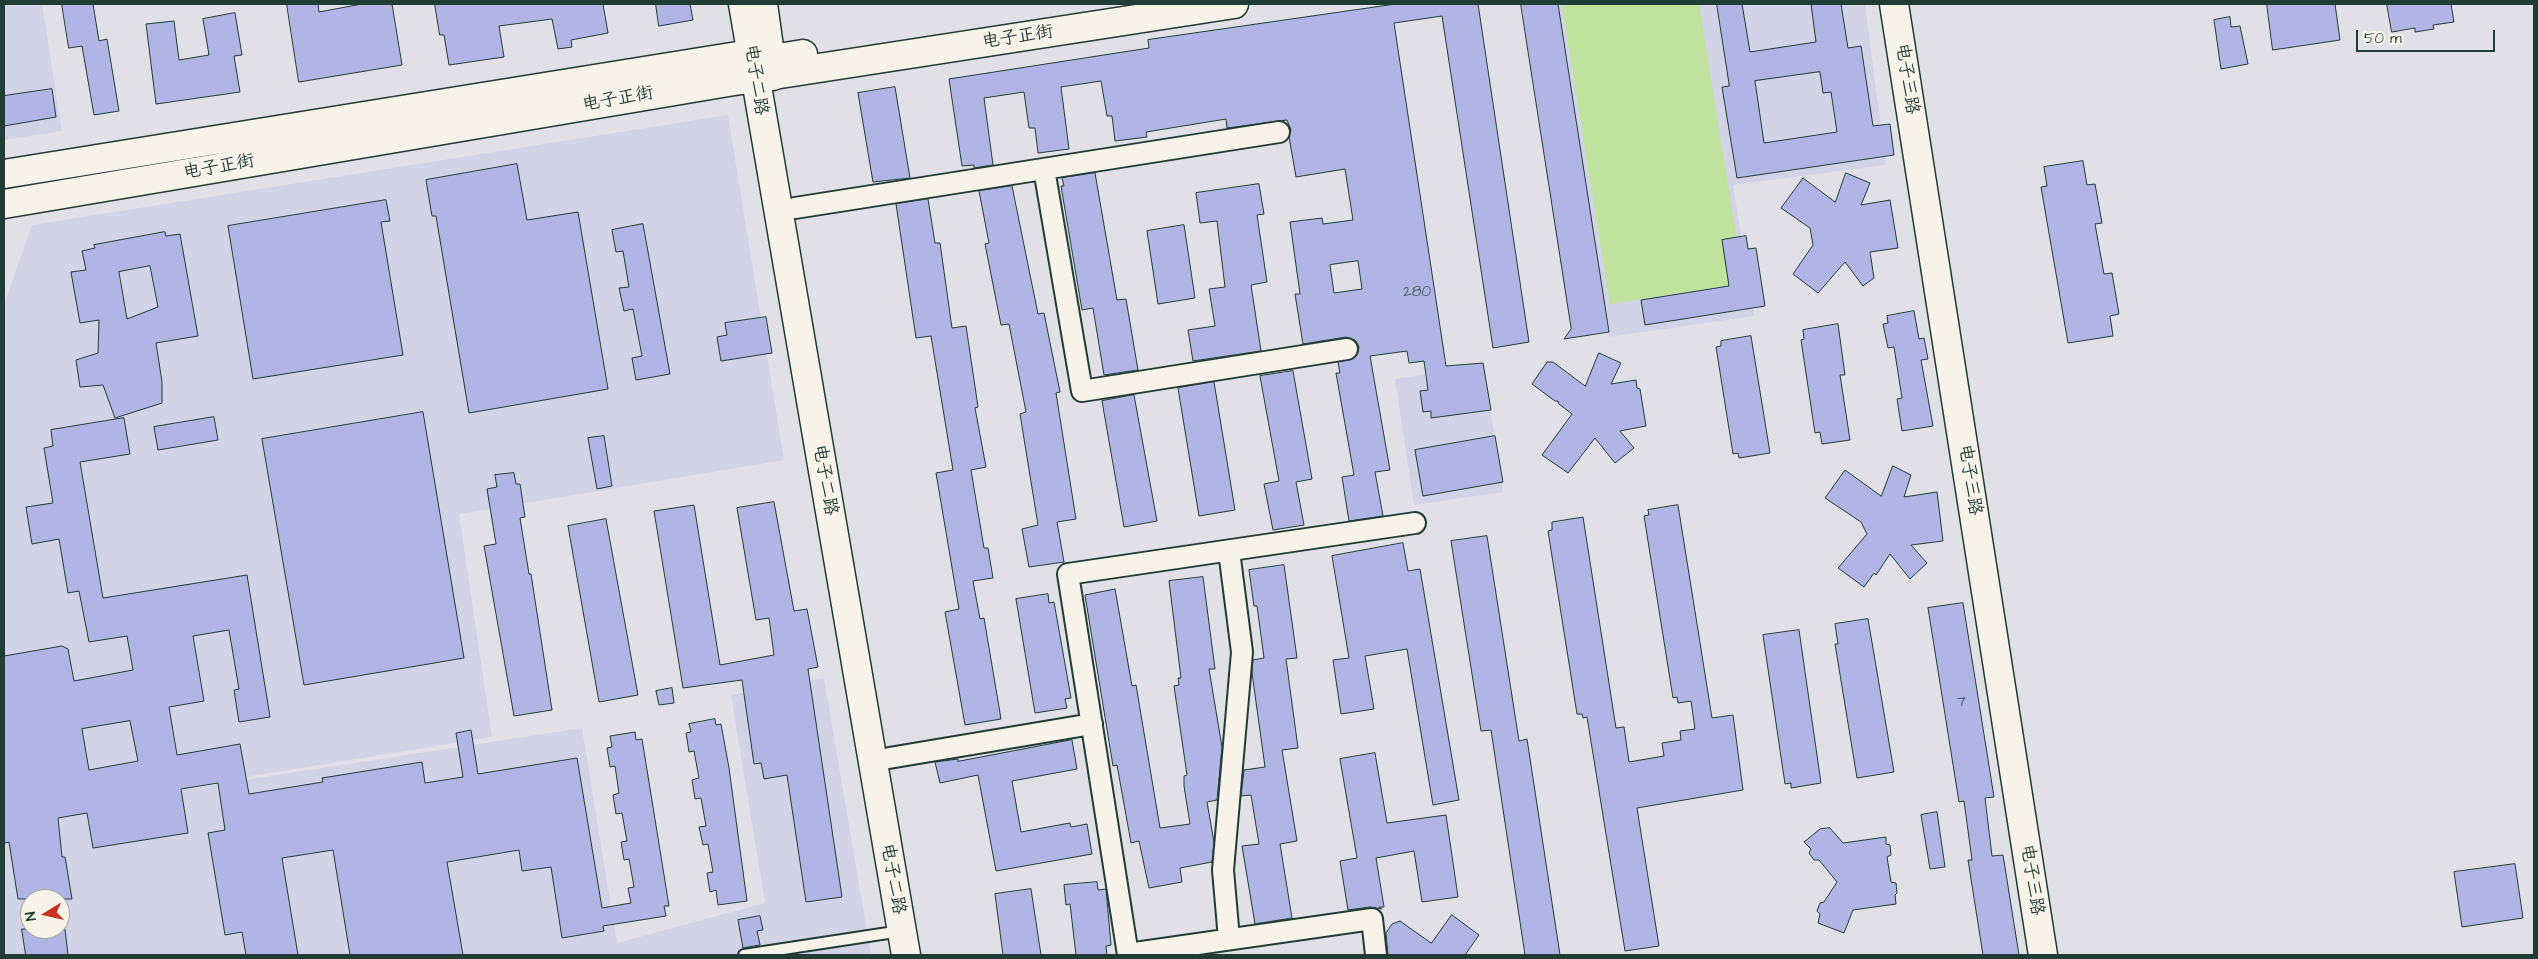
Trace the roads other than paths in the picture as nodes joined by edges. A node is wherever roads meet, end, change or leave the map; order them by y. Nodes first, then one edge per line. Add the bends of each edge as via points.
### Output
1 (743, 4) edge
2 (763, 4) edge
3 (1116, 4) edge
4 (1234, 4) edge
5 (1894, 4) edge
6 (762, 67) junction
7 (1279, 132) dead end
8 (1044, 169) junction
9 (4, 174) edge
10 (4, 204) edge
11 (795, 208) junction
12 (1347, 348) dead end
13 (1415, 523) dead end
14 (1229, 551) junction
15 (1092, 724) junction
16 (889, 758) junction
17 (1229, 939) junction
18 (904, 943) edge
19 (744, 955) edge
20 (922, 955) edge
21 (1128, 955) edge
22 (1376, 955) edge
23 (2043, 955) edge

1 - 6 main road, 电子二路
2 - 6 main road, 电子二路
3 - 6 main road, 电子正街
4 - 6 main road, 电子正街
5 - 23 main road, 电子三路
6 - 9 main road, 电子正街
6 - 10 main road, 电子正街
6 - 11 main road, 电子二路
6 - 18 main road, 电子二路
7 - 8 street
8 - 11 street
8 - 12 street via 1082,391
11 - 16 main road, 电子二路
13 - 14 street
14 - 15 street via 1068,574
14 - 17 street via 1242,652 1223,870
15 - 16 street
15 - 21 street
16 - 20 main road, 电子二路
17 - 21 street
17 - 22 street via 1372,918
18 - 19 lane

